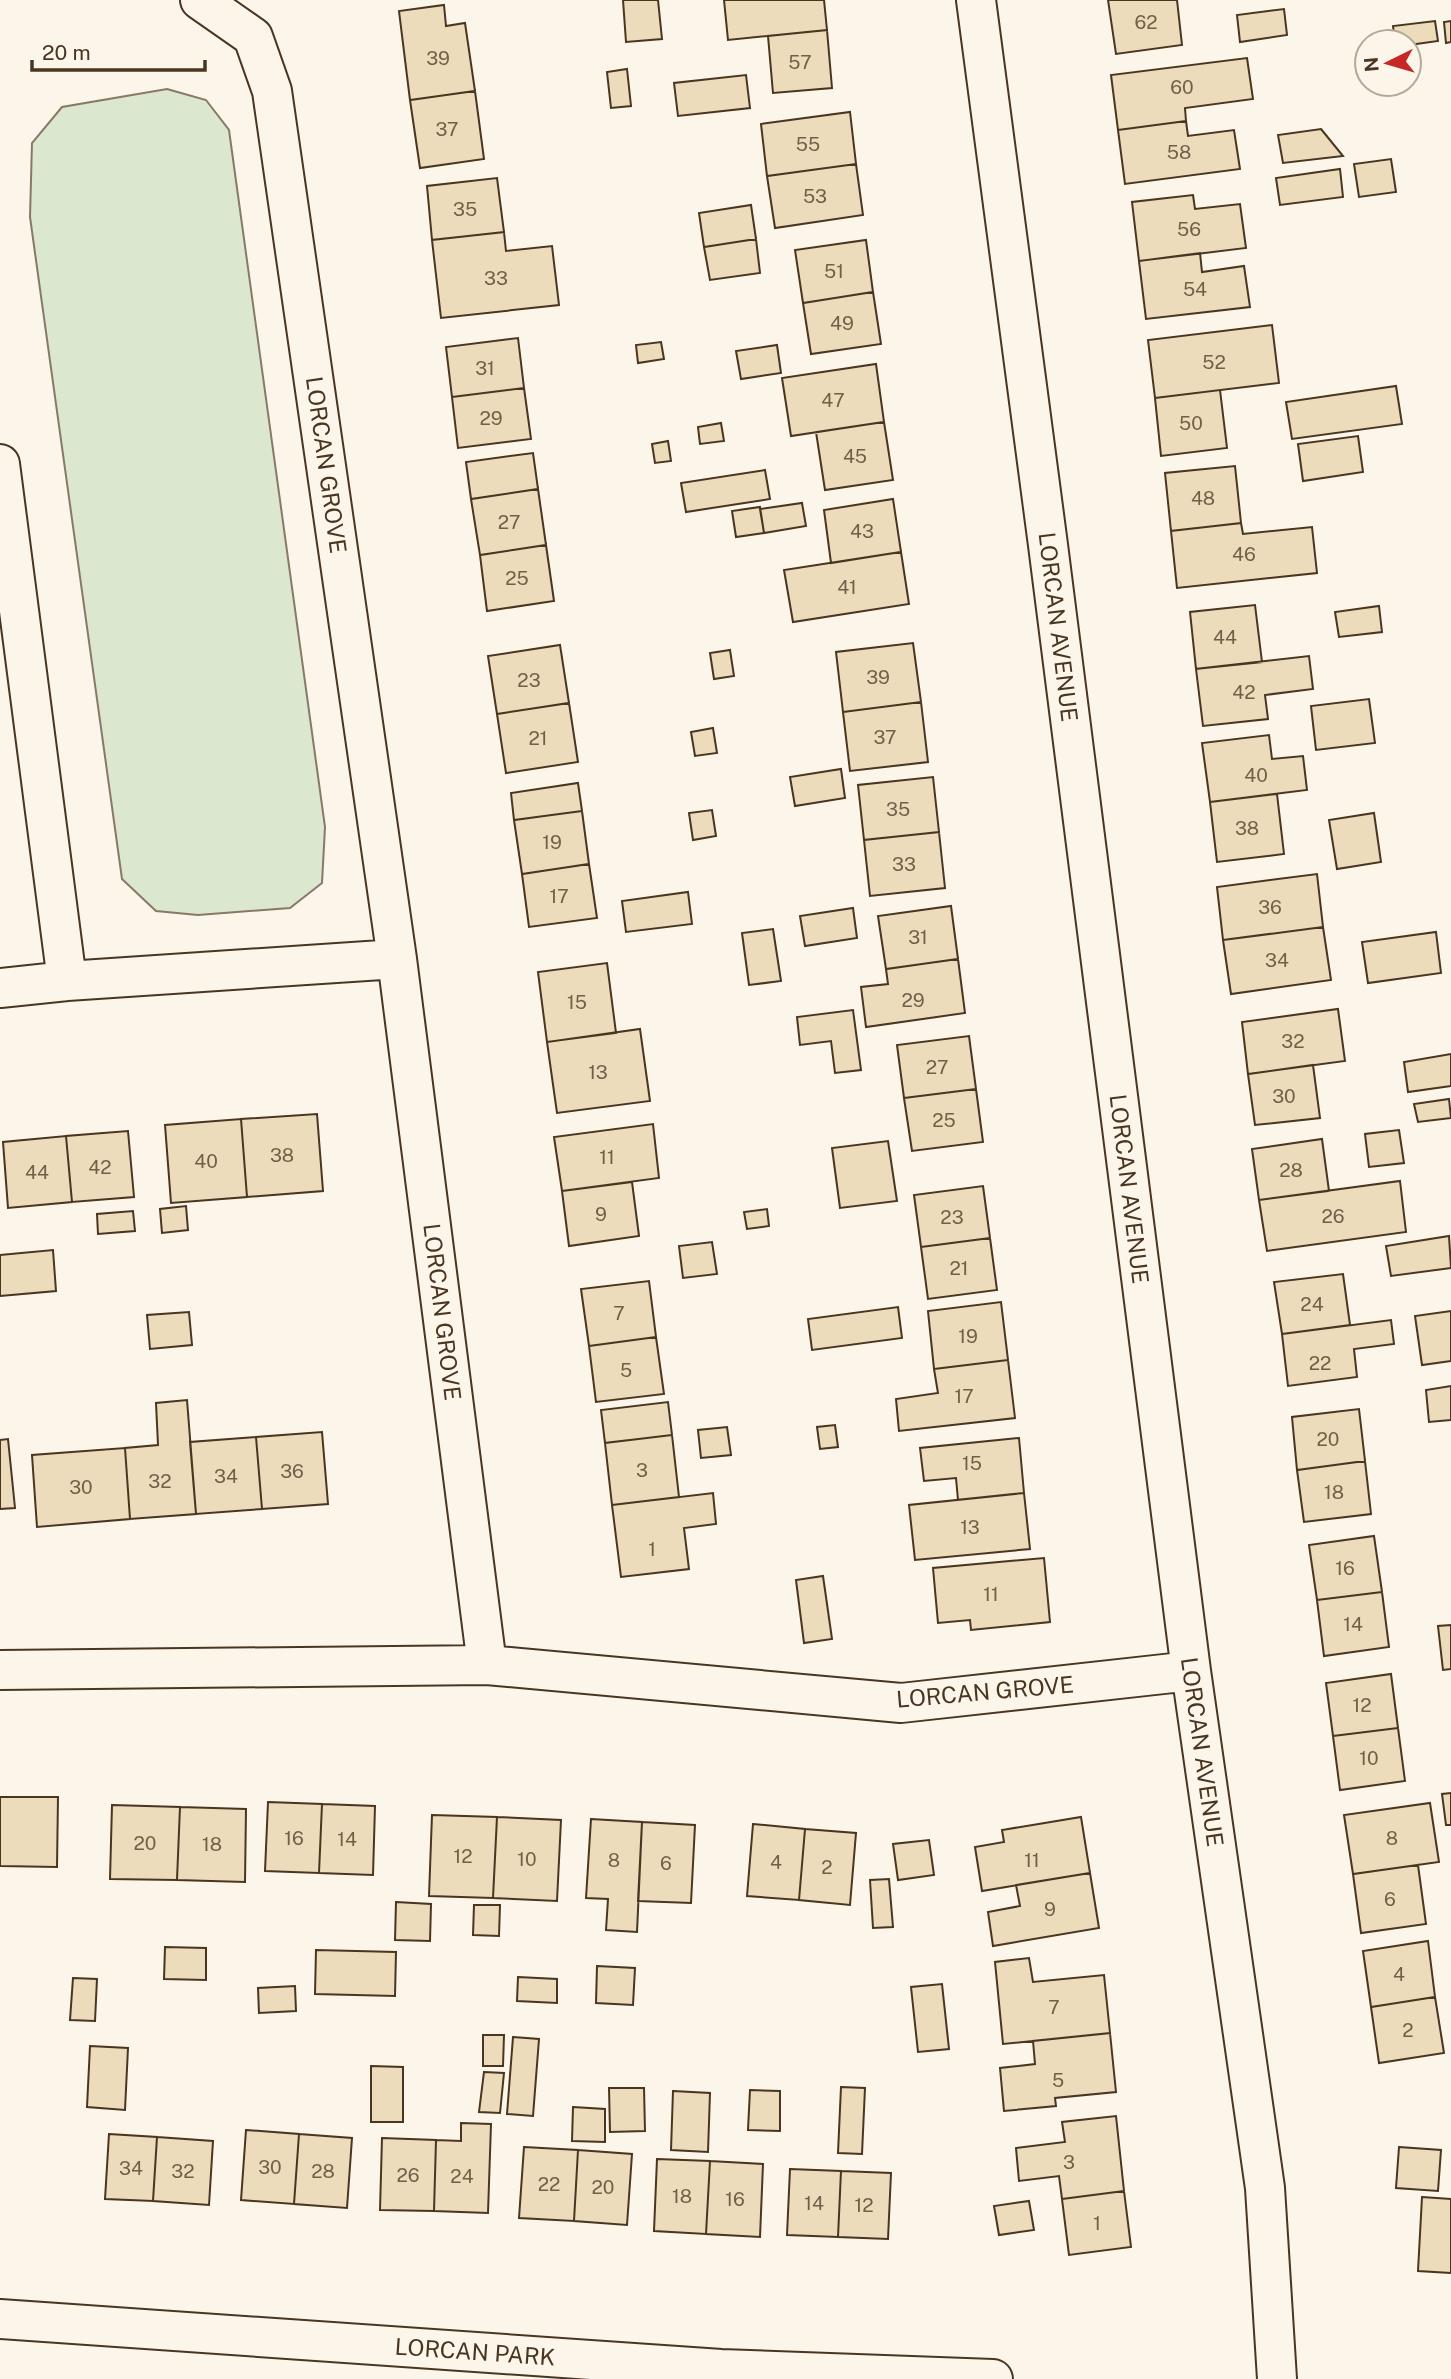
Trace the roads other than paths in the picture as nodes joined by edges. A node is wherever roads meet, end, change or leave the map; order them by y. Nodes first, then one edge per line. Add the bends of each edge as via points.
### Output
1 (200, 0) edge
2 (976, 0) edge
3 (0, 464) edge
4 (397, 959) junction
5 (67, 981) junction
6 (0, 988) edge
7 (486, 1665) junction
8 (0, 1670) edge
9 (1191, 1671) junction
10 (0, 2319) edge
11 (993, 2379) edge
12 (1277, 2379) edge

1 - 4 street, LORCAN GROVE via 253,37 272,91
2 - 9 street, LORCAN AVENUE
3 - 5 street
4 - 5 street
4 - 7 street, LORCAN GROVE
5 - 6 street
7 - 8 street, LORCAN GROVE
7 - 9 street, LORCAN GROVE via 901,1703
9 - 12 street, LORCAN AVENUE via 1265,2188
10 - 11 street, LORCAN PARK via 721,2369

